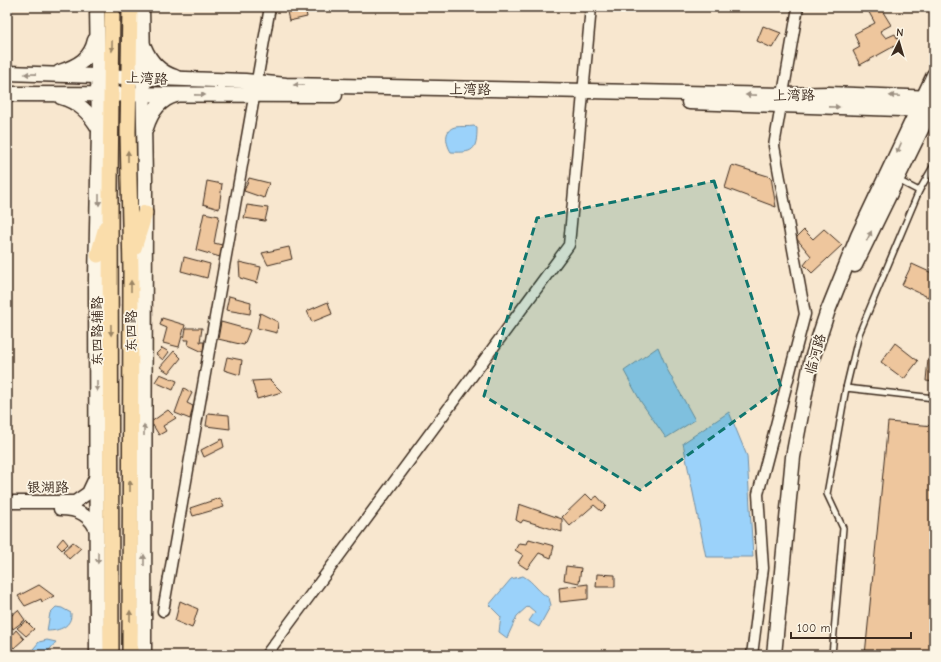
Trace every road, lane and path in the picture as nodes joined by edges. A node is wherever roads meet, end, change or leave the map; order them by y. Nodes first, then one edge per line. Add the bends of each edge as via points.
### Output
1 (97, 7) edge
2 (112, 7) edge
3 (134, 7) edge
4 (270, 7) edge
5 (591, 7) edge
6 (798, 7) edge
7 (97, 29) junction
8 (142, 44) junction
9 (7, 73) edge
10 (50, 74) junction
11 (934, 75) edge
12 (105, 76) junction
13 (136, 78) junction
14 (189, 80) junction
15 (255, 89) junction
16 (7, 94) edge
17 (49, 94) junction
18 (136, 94) junction
19 (180, 94) junction
20 (105, 95) junction
21 (584, 96) junction
22 (782, 101) junction
23 (928, 104) edge
24 (99, 130) junction
25 (144, 138) junction
26 (110, 161) junction
27 (934, 165) edge
28 (897, 180) junction
29 (919, 191) junction
30 (111, 209) junction
31 (145, 213) junction
32 (98, 255) junction
33 (131, 259) junction
34 (846, 388) junction
35 (934, 398) edge
36 (97, 471) junction
37 (7, 502) edge
38 (7, 509) edge
39 (98, 536) junction
40 (163, 611) dead end
41 (97, 655) edge
42 (111, 655) edge
43 (130, 655) edge
44 (144, 655) edge
45 (266, 655) edge
46 (752, 655) edge
47 (774, 655) edge
48 (784, 655) edge
49 (832, 655) edge

1 - 7 main road
2 -> 12 main road, 东四路
3 - 8 main road
3 - 13 main road, 东四路
4 - 15 street
5 - 21 street
6 - 22 street
7 - 10 main road via 89,56 76,66
7 - 12 main road
8 - 13 main road
8 - 14 main road via 154,66 167,74
10 -> 9 main road, 上湾路
10 - 12 main road, 上湾路
11 - 23 main road, 临河路
12 - 13 main road, 上湾路
12 - 20 main road, 东四路
13 - 14 main road, 上湾路
13 - 18 main road, 东四路
14 - 15 main road, 上湾路
19 -> 15 main road, 上湾路
15 - 21 main road, 上湾路 via 286,85
15 - 40 street
16 - 17 main road, 上湾路
17 - 20 main road, 上湾路
17 - 24 main road via 63,97 81,106 89,113
18 - 19 main road, 上湾路
18 - 20 main road, 上湾路
18 - 25 main road
33 -> 18 main road, 东四路 via 128,175
19 - 25 main road via 165,99 154,109
20 - 24 main road, 东四路辅路
20 - 26 main road, 东四路
21 - 22 main road, 上湾路
21 - 45 street via 570,245
22 - 23 main road, 上湾路 via 829,94
22 - 46 street via 774,146 805,314 758,494 763,568
23 - 28 main road, 临河路
23 -> 47 main road, 临河路 via 878,190 846,263 811,362 793,457
24 - 26 main road
24 -> 32 main road, 东四路辅路
25 - 31 main road
26 - 30 main road, 东四路
27 - 29 lane
28 - 29 lane
48 -> 28 main road, 临河路 via 800,474 814,390 824,348 841,299
29 - 34 lane via 859,334
30 - 32 main road
30 -> 42 main road, 东四路
31 - 33 main road
44 -> 31 main road
32 -> 36 main road, 东四路辅路
43 -> 33 main road, 东四路
34 - 35 lane
34 - 49 lane via 827,494 843,528
36 - 37 street, 银湖路 via 91,488 75,502
36 - 39 main road, 东四路辅路
38 - 39 street, 银湖路 via 75,510 91,520
39 -> 41 main road, 东四路辅路

